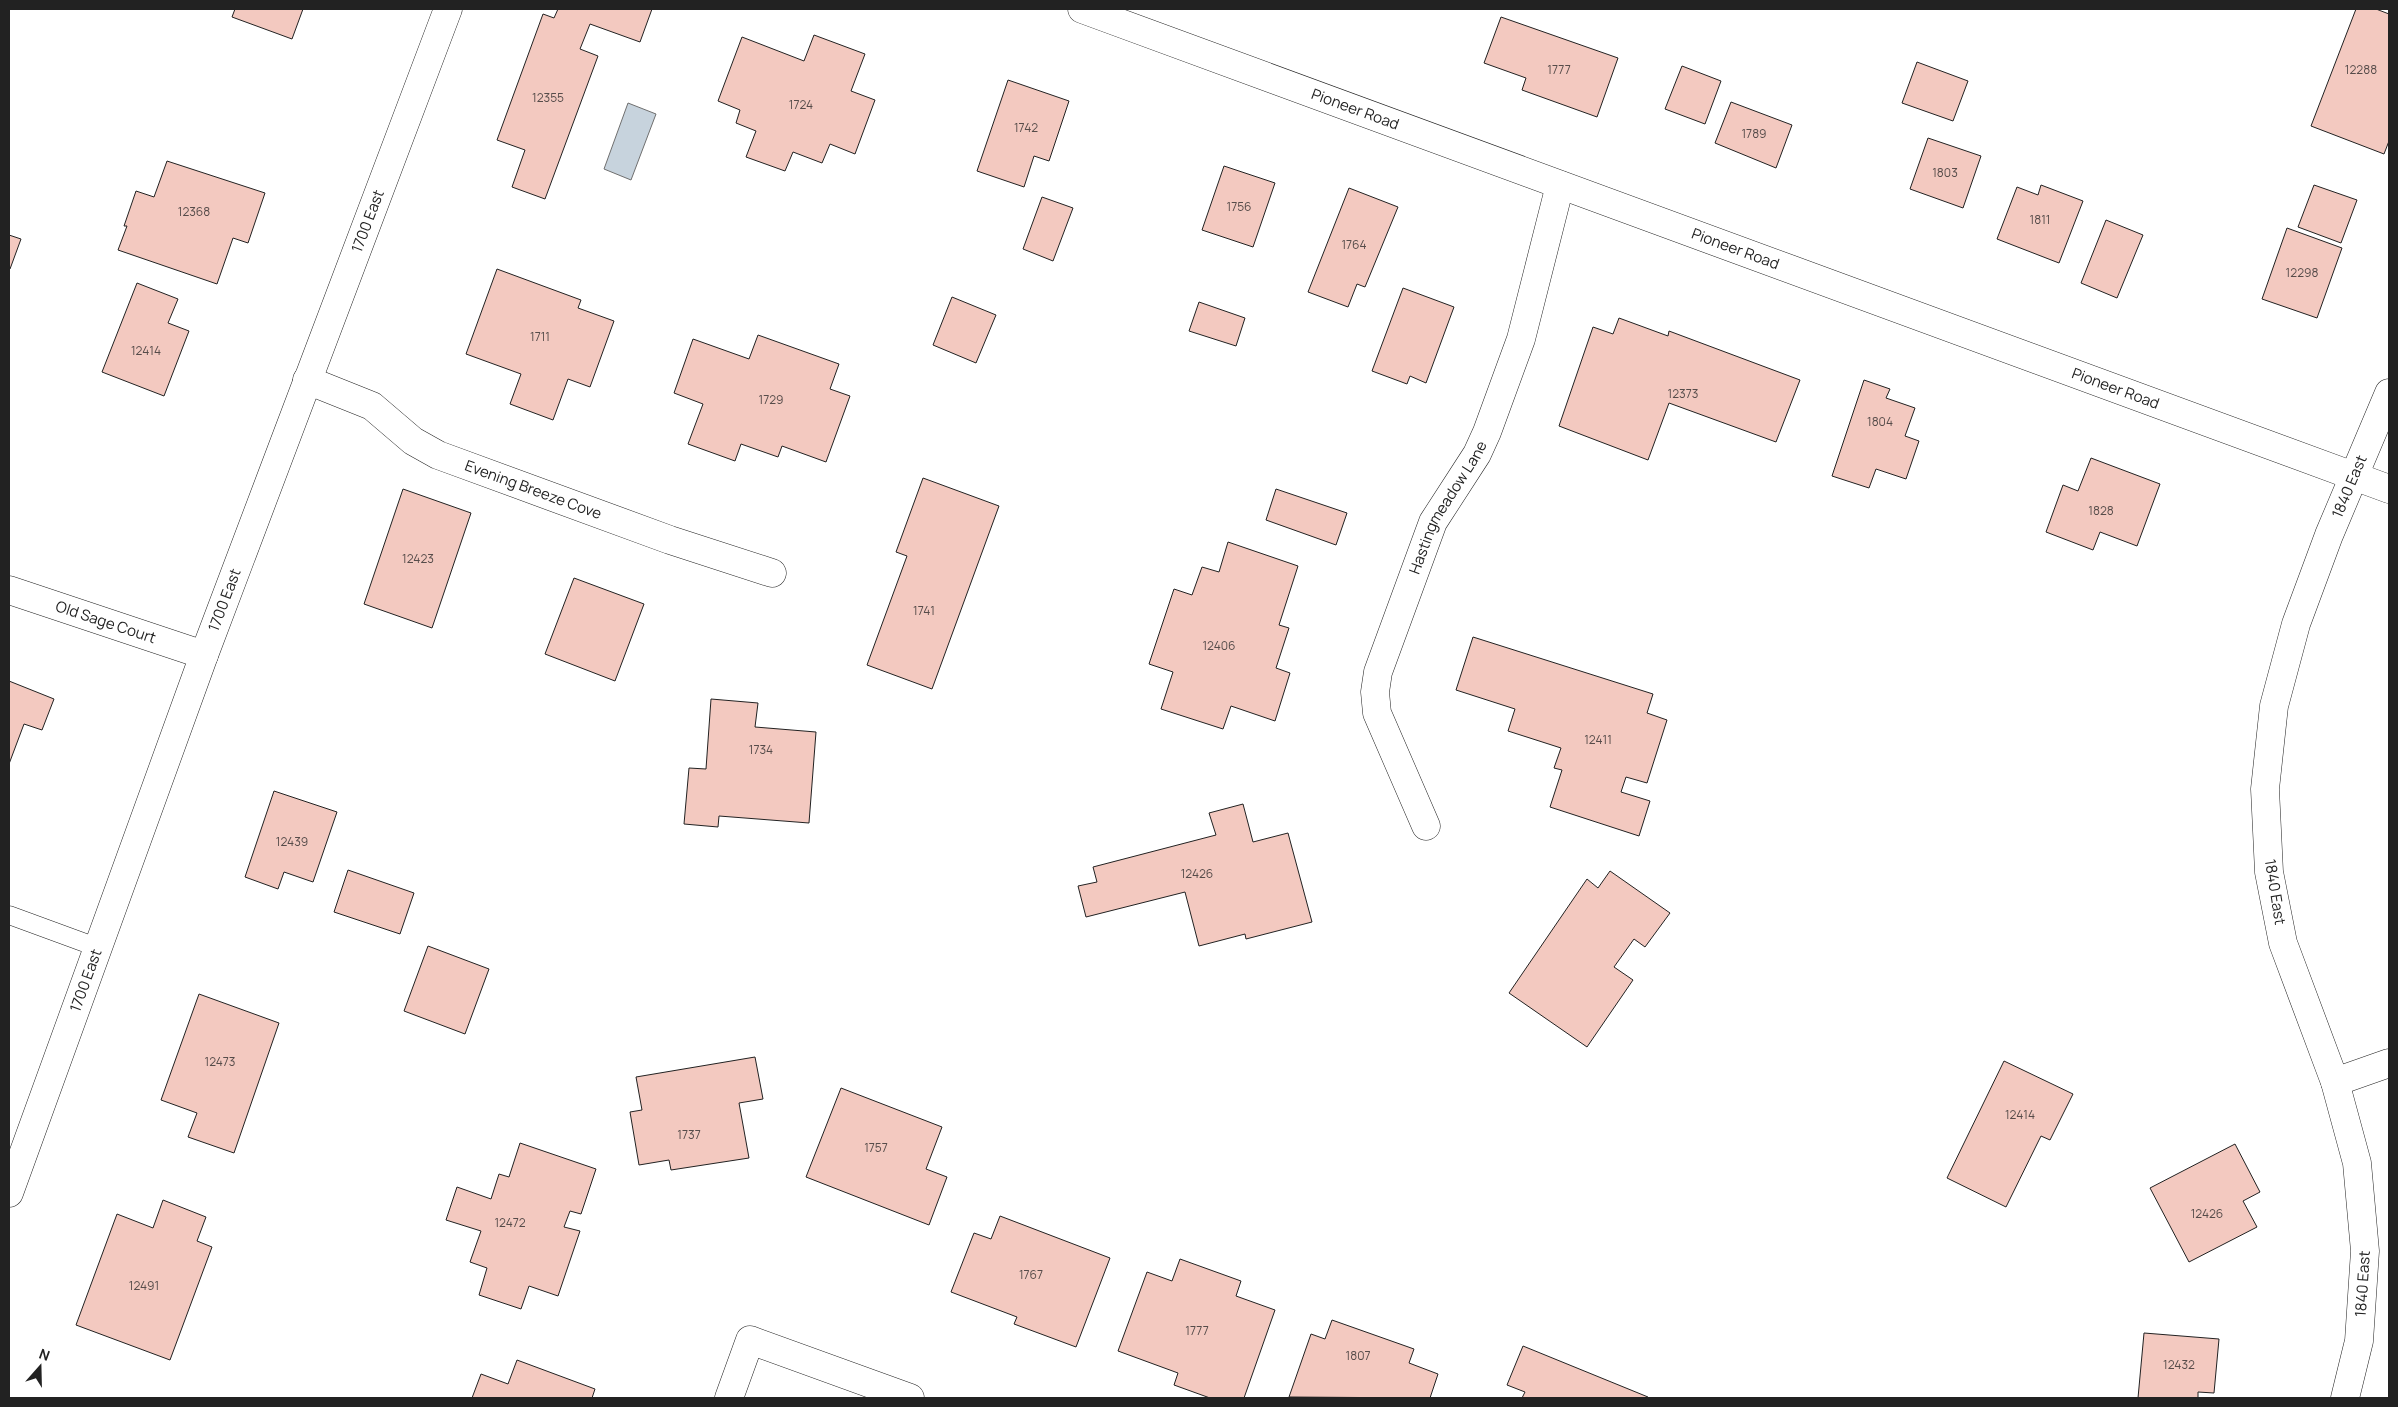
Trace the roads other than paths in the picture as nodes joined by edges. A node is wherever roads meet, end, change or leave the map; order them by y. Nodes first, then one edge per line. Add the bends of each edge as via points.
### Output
1 (448, 9) edge
2 (1082, 9) edge
3 (1560, 185) junction
4 (308, 380) junction
5 (2389, 393) edge
6 (2354, 476) junction
7 (2389, 489) edge
8 (772, 573) dead end
9 (9, 590) edge
10 (204, 655) junction
11 (1426, 826) dead end
12 (9, 915) edge
13 (99, 948) junction
14 (2389, 1063) edge
15 (2335, 1082) junction
16 (9, 1193) edge
17 (729, 1398) edge
18 (910, 1398) edge
19 (2345, 1398) edge

1 - 4 street, 1700 East
2 - 3 street, Pioneer Road
3 - 6 street, Pioneer Road
3 - 11 street, Hastingmeadow Lane via 1521,339 1487,432 1478,454 1433,522 1378,672 1375,692 1377,713
4 - 8 street, Evening Breeze Cove via 372,406 413,441 438,455 670,540
4 - 10 street, 1700 East
5 - 6 street, 1840 East
6 - 7 street, Pioneer Road
6 - 15 street, 1840 East via 2296,624 2274,706 2265,789 2269,872 2283,943
9 - 10 street, Old Sage Court
10 - 13 street, 1700 East
12 - 13 lane
13 - 16 street, 1700 East
14 - 15 street
15 - 19 street, 1840 East via 2358,1162 2365,1251 2359,1341
17 - 18 street via 750,1340

